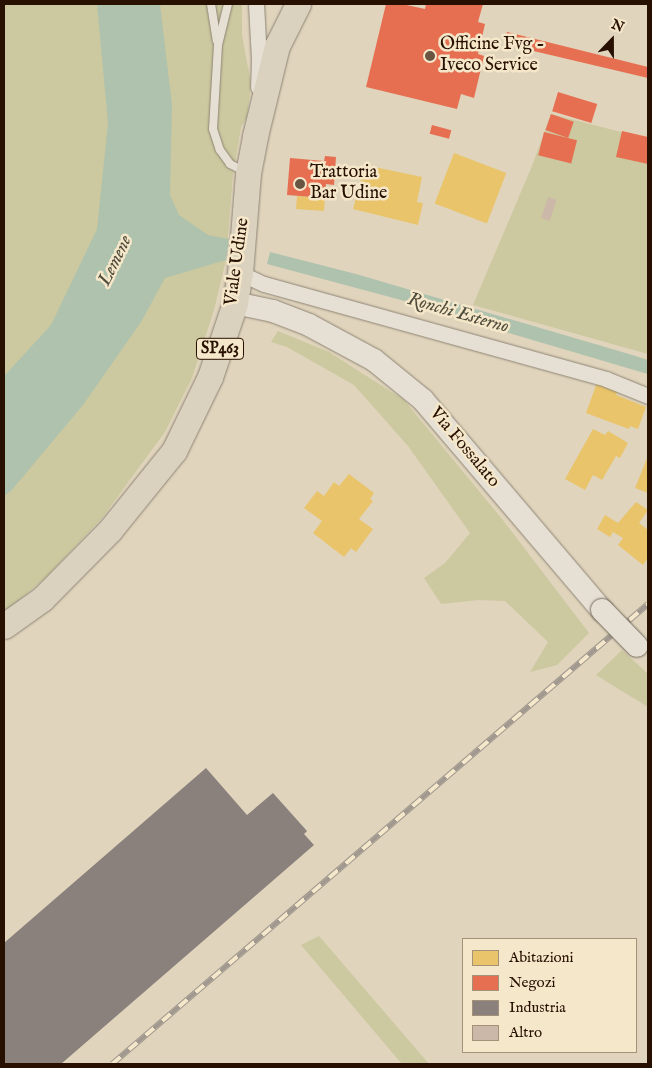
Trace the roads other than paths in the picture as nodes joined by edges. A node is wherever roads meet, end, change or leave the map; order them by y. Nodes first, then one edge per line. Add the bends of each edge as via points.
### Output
1 (211, 4) edge
2 (228, 4) edge
3 (256, 4) edge
4 (298, 4) edge
5 (218, 46) junction
6 (255, 136) junction
7 (248, 173) junction
8 (240, 274) junction
9 (235, 303) junction
10 (648, 396) edge
11 (4, 626) edge
12 (643, 651) edge

1 - 5 lane
2 - 5 lane
3 - 6 street via 259,60
4 - 6 main road, Viale Udine / SP463 via 277,46
5 - 7 lane via 213,129 220,150 230,164
6 - 7 main road, Viale Udine / SP463
7 - 8 main road, Viale Udine / SP463
8 - 9 main road, Viale Udine / SP463
8 - 10 street via 264,284 606,379
9 - 11 main road, Viale Udine / SP463 via 210,377 174,451 110,530 42,599
9 - 12 street, Via Fossalato, bridge via 273,311 309,324 374,360 423,400 602,610

